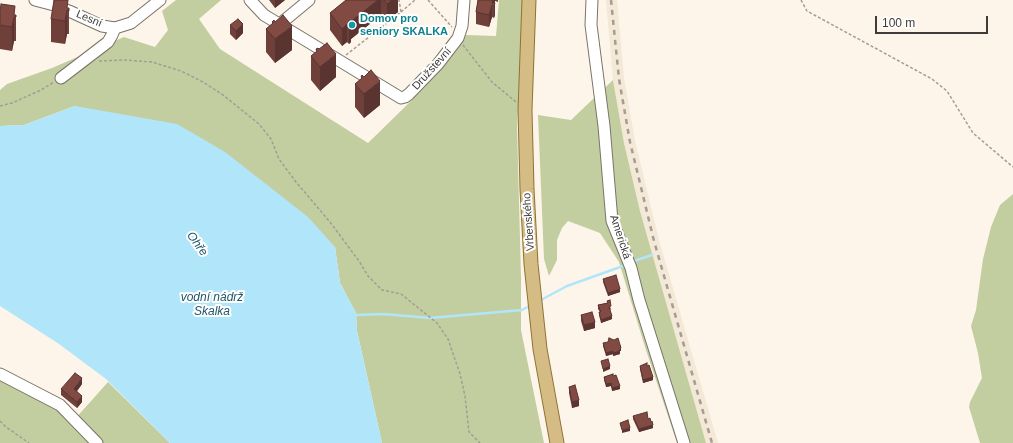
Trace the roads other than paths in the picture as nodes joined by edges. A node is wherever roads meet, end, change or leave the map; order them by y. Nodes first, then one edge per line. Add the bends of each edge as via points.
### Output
1 (35, 0) edge
2 (160, 0) edge
3 (250, 0) edge
4 (309, 0) edge
5 (464, 0) edge
6 (529, 0) edge
7 (592, 0) edge
8 (280, 24) junction
9 (115, 28) junction
10 (61, 78) road end
11 (0, 374) edge
12 (97, 443) edge
13 (557, 443) edge
14 (684, 443) edge

1 - 9 street, Lesní via 64,9 102,26
2 - 9 street, Lesní via 131,23
3 - 8 street, Družstevní via 264,15
4 - 8 street
5 - 8 street, Družstevní via 462,26 458,38 438,64 401,98
6 - 13 main road, Vrbenského via 525,110 526,189 540,349
7 - 14 street, Americká via 591,25 604,126 612,221 631,268
9 - 10 street via 108,42
11 - 12 street via 60,406

